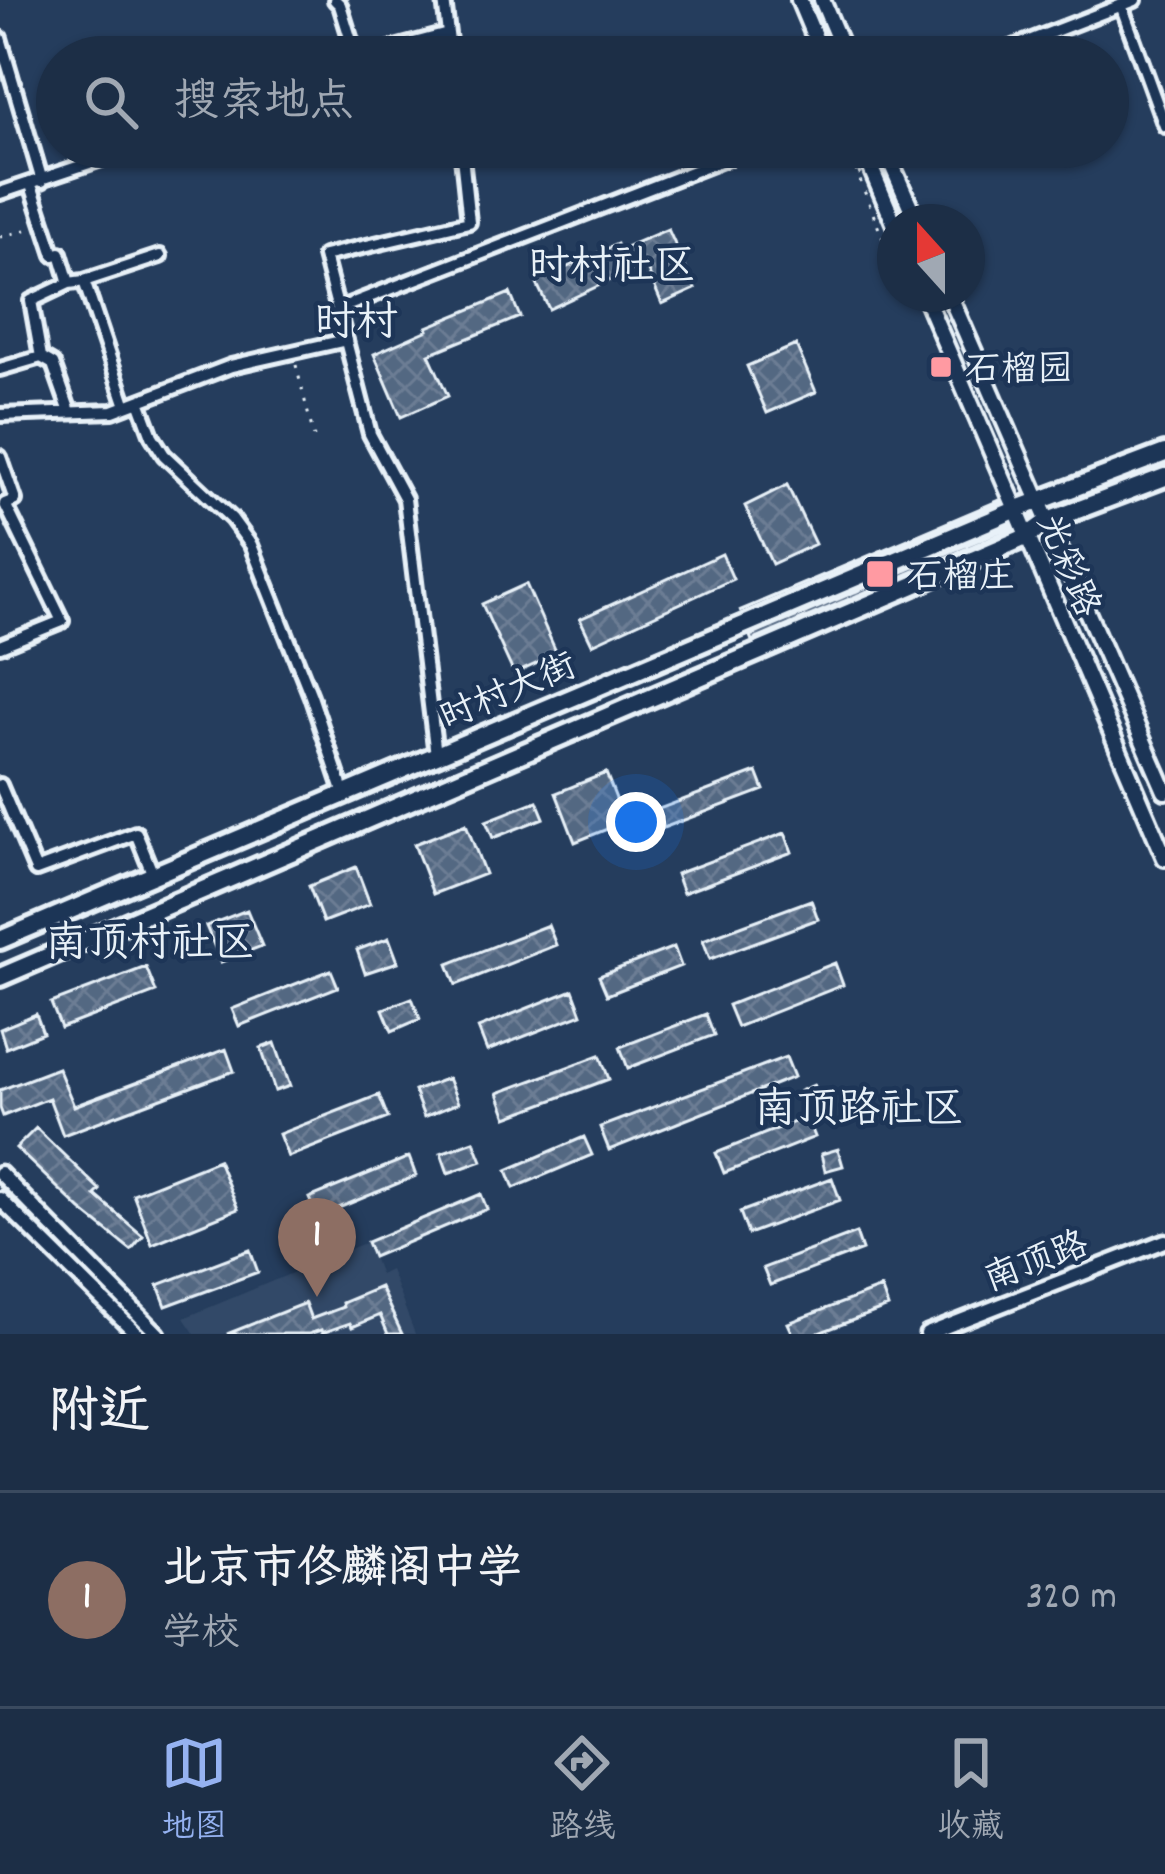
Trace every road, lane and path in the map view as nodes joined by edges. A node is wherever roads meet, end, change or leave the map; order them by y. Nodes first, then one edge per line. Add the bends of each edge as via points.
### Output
1 (335, 0) edge
2 (444, 0) edge
3 (799, 0) edge
4 (822, 0) edge
5 (1135, 0) edge
6 (1121, 5) junction
7 (448, 34) joint
8 (351, 36) edge
9 (440, 36) edge
10 (814, 36) edge
11 (837, 36) edge
12 (1042, 36) edge
13 (0, 38) edge
14 (1165, 126) edge
15 (79, 168) edge
16 (463, 168) edge
17 (702, 168) edge
18 (855, 168) edge
19 (871, 168) edge
20 (872, 168) edge
21 (893, 168) edge
22 (857, 174) junction
23 (37, 183) junction
24 (0, 193) edge
25 (886, 204) edge
26 (909, 204) edge
27 (877, 224) edge
28 (43, 225) junction
29 (0, 237) edge
30 (160, 256) dead end
31 (85, 281) junction
32 (70, 283) junction
33 (338, 309) junction
34 (932, 312) edge
35 (957, 312) edge
36 (346, 340) junction
37 (293, 352) junction
38 (41, 357) junction
39 (0, 369) edge
40 (133, 404) junction
41 (70, 412) junction
42 (0, 415) edge
43 (314, 437) dead end
44 (1165, 453) edge
45 (0, 457) edge
46 (1165, 477) edge
47 (1040, 500) junction
48 (1015, 509) junction
49 (1048, 521) junction
50 (1026, 537) junction
51 (0, 646) edge
52 (436, 755) junction
53 (0, 785) edge
54 (1165, 791) edge
55 (344, 794) junction
56 (1165, 858) edge
57 (153, 875) junction
58 (0, 940) edge
59 (0, 977) edge
60 (0, 1173) edge
61 (0, 1199) edge
62 (1165, 1241) edge
63 (137, 1334) edge
64 (158, 1334) edge
65 (927, 1334) edge

1 - 8 street
2 - 7 street
3 - 10 main road
4 - 11 main road
5 - 6 street
6 - 12 street
6 - 14 street
7 - 9 street
13 - 23 street
15 - 23 street
16 - 33 street via 469,222 325,256
17 - 33 street
18 - 22 path
19 - 25 main road
20 - 22 path, bridge
21 - 26 main road
22 - 27 path
23 - 24 street
23 - 28 street
28 - 29 path
28 - 32 street
30 - 31 street
31 - 32 street
31 - 40 street
32 - 38 street via 31,301
33 - 36 street
34 - 48 main road, 光彩路
35 - 47 main road, 光彩路
36 - 37 street
36 - 52 street via 370,434 406,499
37 - 40 street
37 - 43 path
38 - 39 street
38 - 41 street via 53,364
40 - 41 street
40 - 55 street via 164,454 251,545
41 - 42 street
44 - 47 main road, 时村大街
45 - 51 street via 15,500 5,504 62,621
46 - 49 main road, 时村大街
47 - 48 main road, 时村大街
47 - 49 main road, 光彩路
48 - 50 main road, 光彩路
48 - 52 main road, 时村大街
49 - 50 main road, 时村大街
49 - 54 main road, 光彩路
50 - 56 main road, 光彩路
50 - 59 main road, 时村大街
52 - 55 main road, 时村大街
53 - 57 street via 36,870 136,833
55 - 57 main road, 时村大街
57 - 58 main road, 时村大街
60 - 64 street
61 - 63 street
62 - 65 street, 南顶路

